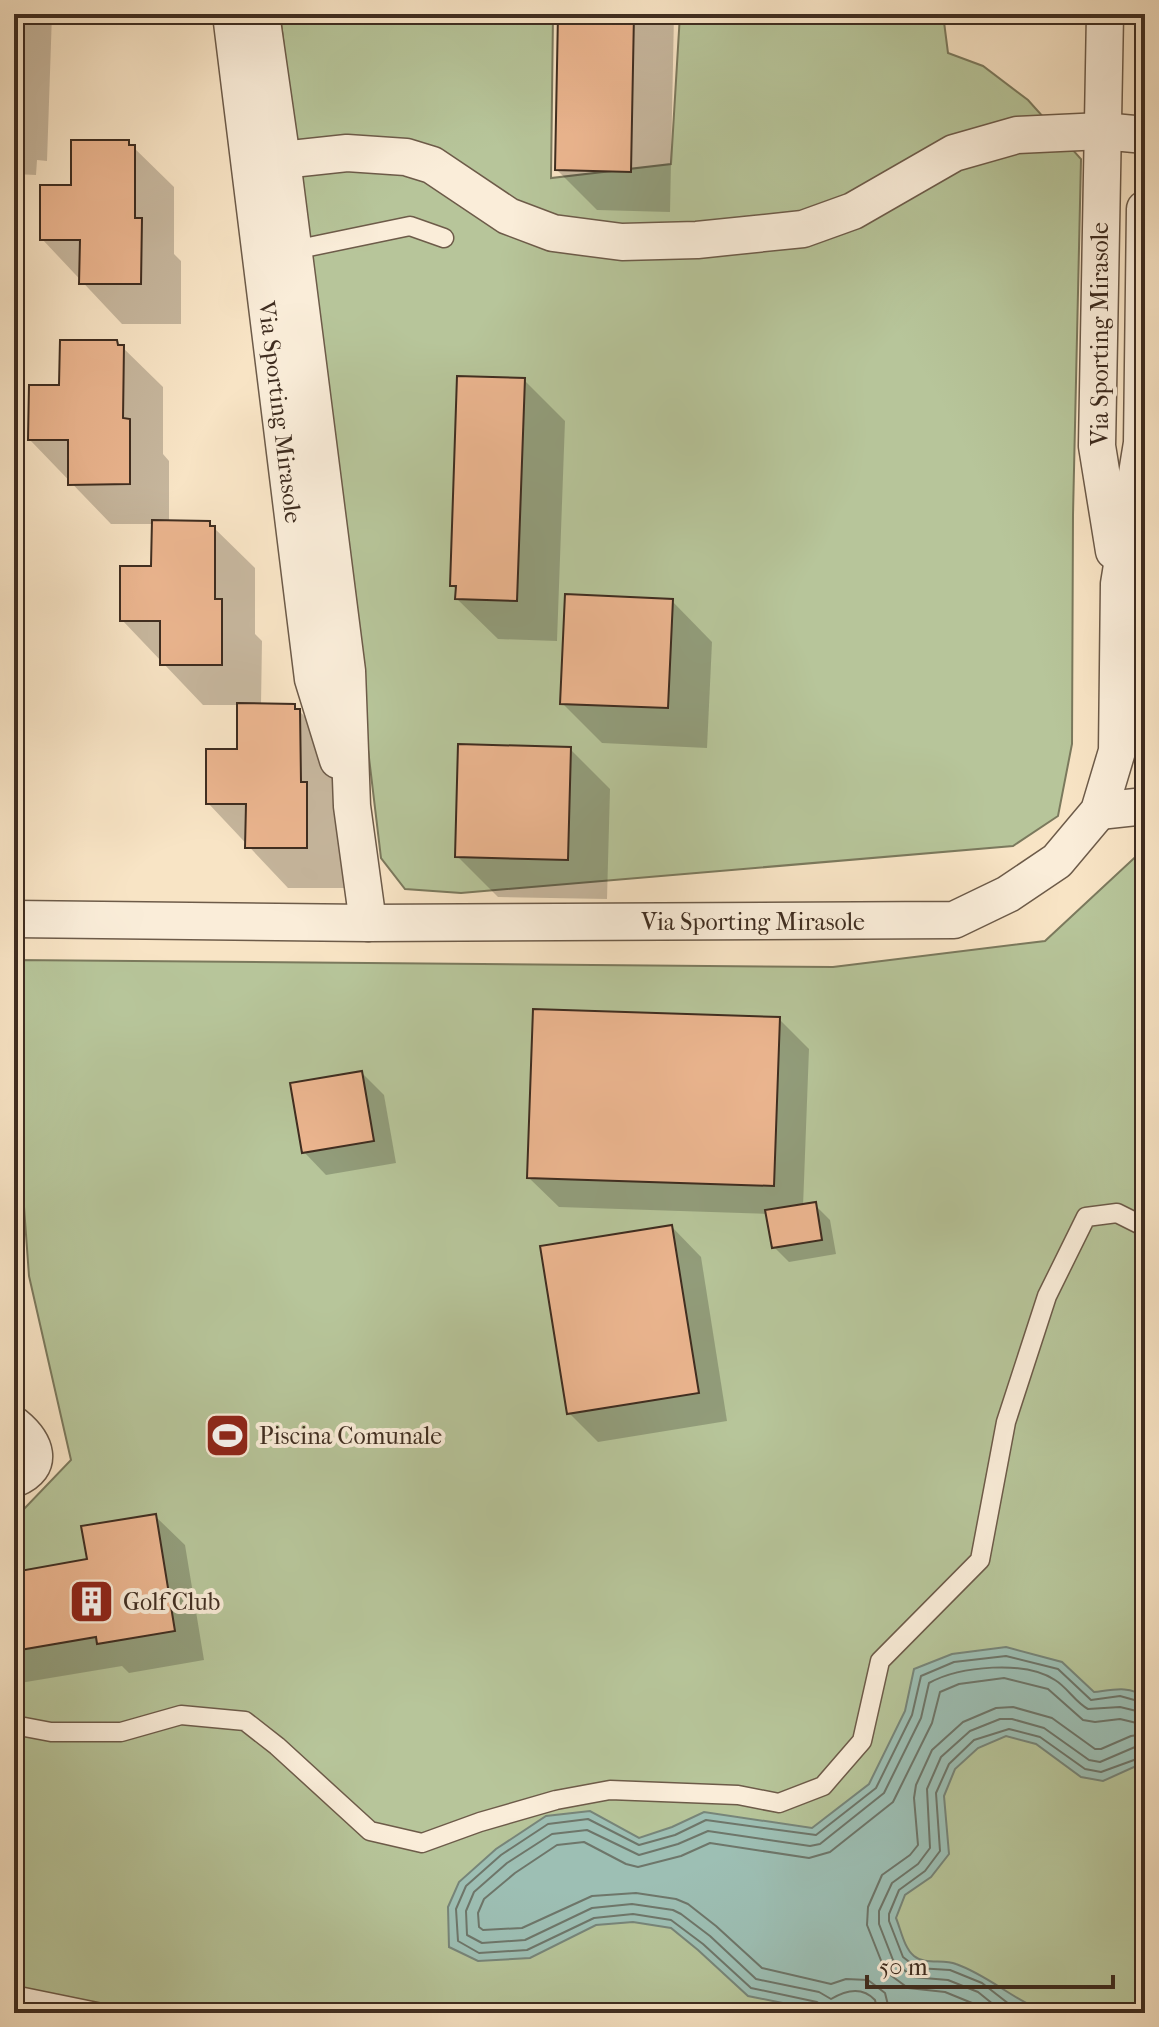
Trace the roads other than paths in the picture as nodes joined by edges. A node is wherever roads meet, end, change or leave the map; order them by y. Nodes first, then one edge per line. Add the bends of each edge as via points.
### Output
1 (231, 14) edge
2 (261, 14) edge
3 (1105, 14) edge
4 (1102, 131) junction
5 (1145, 135) edge
6 (282, 160) junction
7 (1145, 209) edge
8 (444, 238) dead end
9 (294, 250) junction
10 (1119, 584) junction
11 (352, 806) junction
12 (1145, 806) edge
13 (1099, 811) junction
14 (14, 919) edge
15 (368, 923) junction
16 (1145, 1227) edge
17 (14, 1425) edge
18 (14, 1479) edge
19 (14, 1725) edge
20 (14, 1995) edge
21 (102, 2013) edge

1 - 11 street, Via Sporting Mirasole via 313,679
2 - 6 street, Via Sporting Mirasole
3 - 4 street, Via Sporting Mirasole
4 - 5 street
4 - 6 street via 1017,135 954,153 853,211 803,229 697,240 622,242 553,233 508,216 432,165 406,157 347,153
4 - 10 street, Via Sporting Mirasole via 1097,446
6 - 9 street, Via Sporting Mirasole
7 - 10 street, Via Sporting Mirasole via 1142,443
8 - 9 lane via 410,226
9 - 11 street, Via Sporting Mirasole via 347,671
10 - 13 street, Via Sporting Mirasole via 1117,751
11 - 15 street, Via Sporting Mirasole
12 - 13 street
13 - 15 street, Via Sporting Mirasole via 1057,861 1008,894 954,920
14 - 15 street, Via Sporting Mirasole
16 - 19 lane via 1117,1213 1086,1217 1047,1296 1006,1422 980,1560 880,1661 862,1741 823,1786 779,1803 738,1795 610,1790 540,1804 422,1843 370,1831 245,1721 181,1715 121,1732 51,1732
17 - 18 street via 30,1439 35,1455 29,1470
20 - 21 lane

